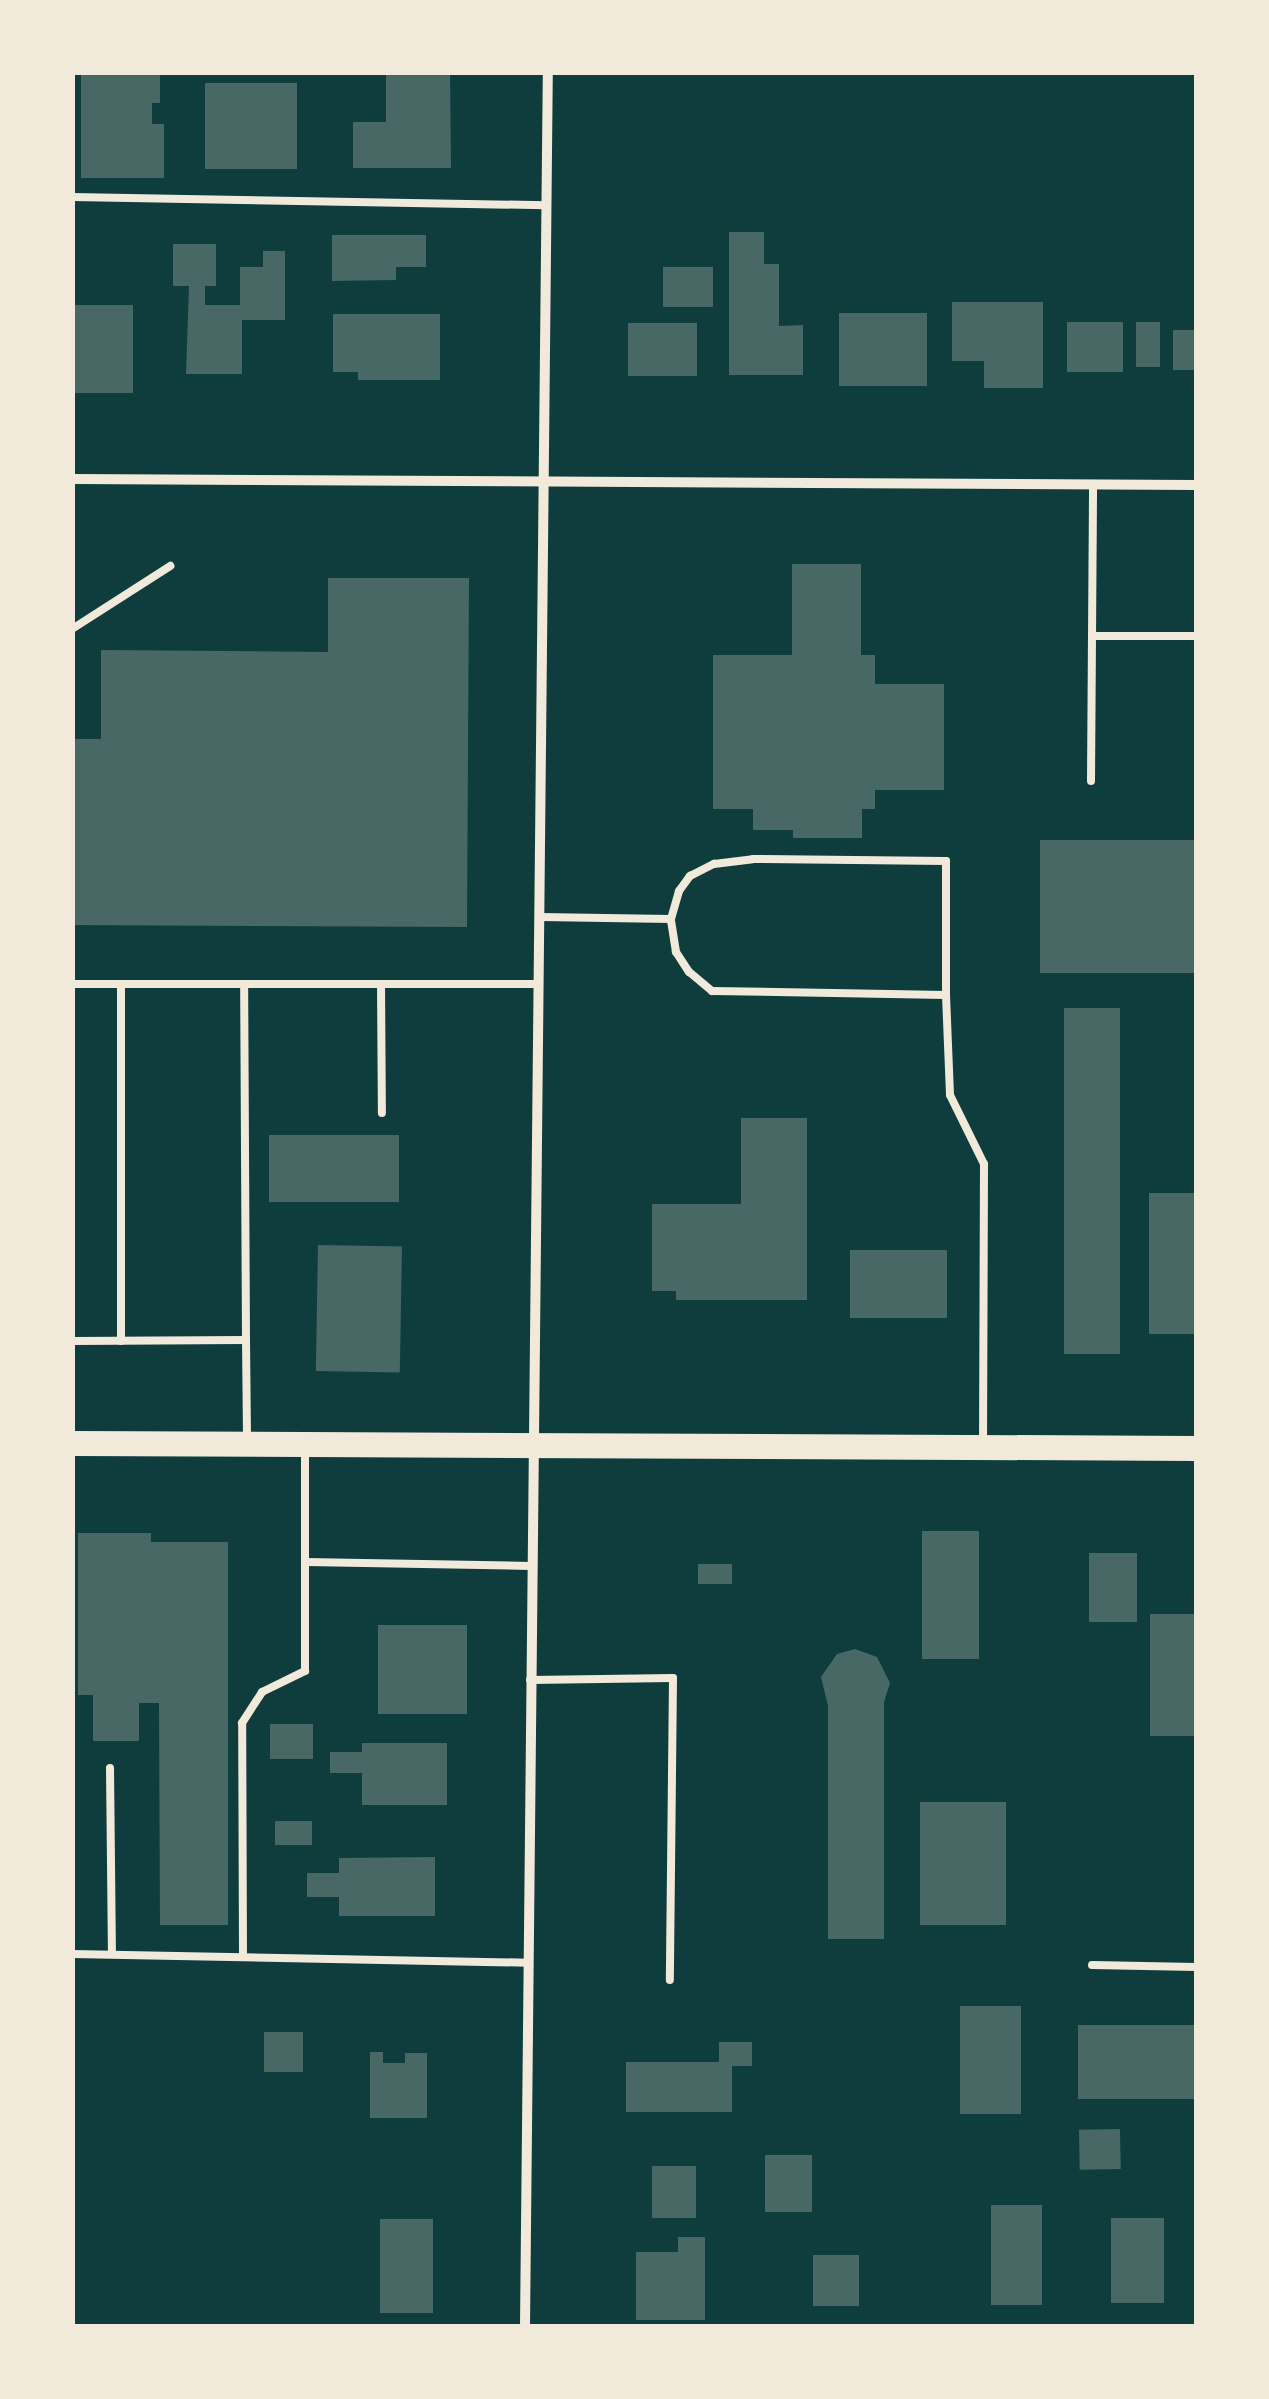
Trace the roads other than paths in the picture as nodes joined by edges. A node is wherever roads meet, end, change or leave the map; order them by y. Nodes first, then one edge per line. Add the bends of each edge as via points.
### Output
1 (548, 72) edge
2 (72, 197) edge
3 (548, 205) junction
4 (72, 479) edge
5 (546, 482) junction
6 (1093, 484) junction
7 (1196, 484) edge
8 (170, 566) dead end
9 (72, 630) edge
10 (1092, 636) junction
11 (1196, 636) edge
12 (1091, 781) dead end
13 (540, 917) junction
14 (672, 919) junction
15 (72, 984) edge
16 (121, 984) junction
17 (244, 984) junction
18 (381, 984) junction
19 (538, 984) junction
20 (946, 995) junction
21 (382, 1113) dead end
22 (246, 1340) junction
23 (72, 1341) edge
24 (121, 1341) junction
25 (72, 1443) edge
26 (247, 1444) junction
27 (305, 1444) junction
28 (532, 1445) junction
29 (983, 1447) junction
30 (1196, 1448) edge
31 (305, 1562) junction
32 (531, 1566) junction
33 (530, 1680) junction
34 (110, 1768) dead end
35 (72, 1954) edge
36 (112, 1954) junction
37 (243, 1957) junction
38 (528, 1962) junction
39 (1092, 1965) dead end
40 (1196, 1966) edge
41 (670, 1980) dead end
42 (524, 2326) edge

1 - 3 street
2 - 3 lane
3 - 5 street
4 - 5 street
5 - 6 street
5 - 13 street
6 - 7 street
6 - 10 lane
8 - 9 lane
10 - 11 lane
10 - 12 lane
13 - 14 lane
13 - 19 street
14 - 20 lane via 676,952 712,991
14 - 20 lane via 679,890 714,864 752,858 946,861
15 - 16 lane
16 - 17 lane
16 - 24 lane
17 - 18 lane
17 - 22 lane
18 - 19 lane
18 - 21 lane
19 - 28 street
20 - 29 lane via 950,1095 984,1164
22 - 24 lane
22 - 26 lane
23 - 24 lane
25 - 26 main road
26 - 27 main road
27 - 28 main road
27 - 31 lane
28 - 29 main road
28 - 32 street
29 - 30 main road
31 - 32 lane
31 - 37 lane via 305,1671 262,1692 242,1723
32 - 33 street
33 - 38 street
33 - 41 lane via 672,1678
34 - 36 lane
35 - 36 lane
36 - 37 lane
37 - 38 lane
38 - 42 street
39 - 40 lane

